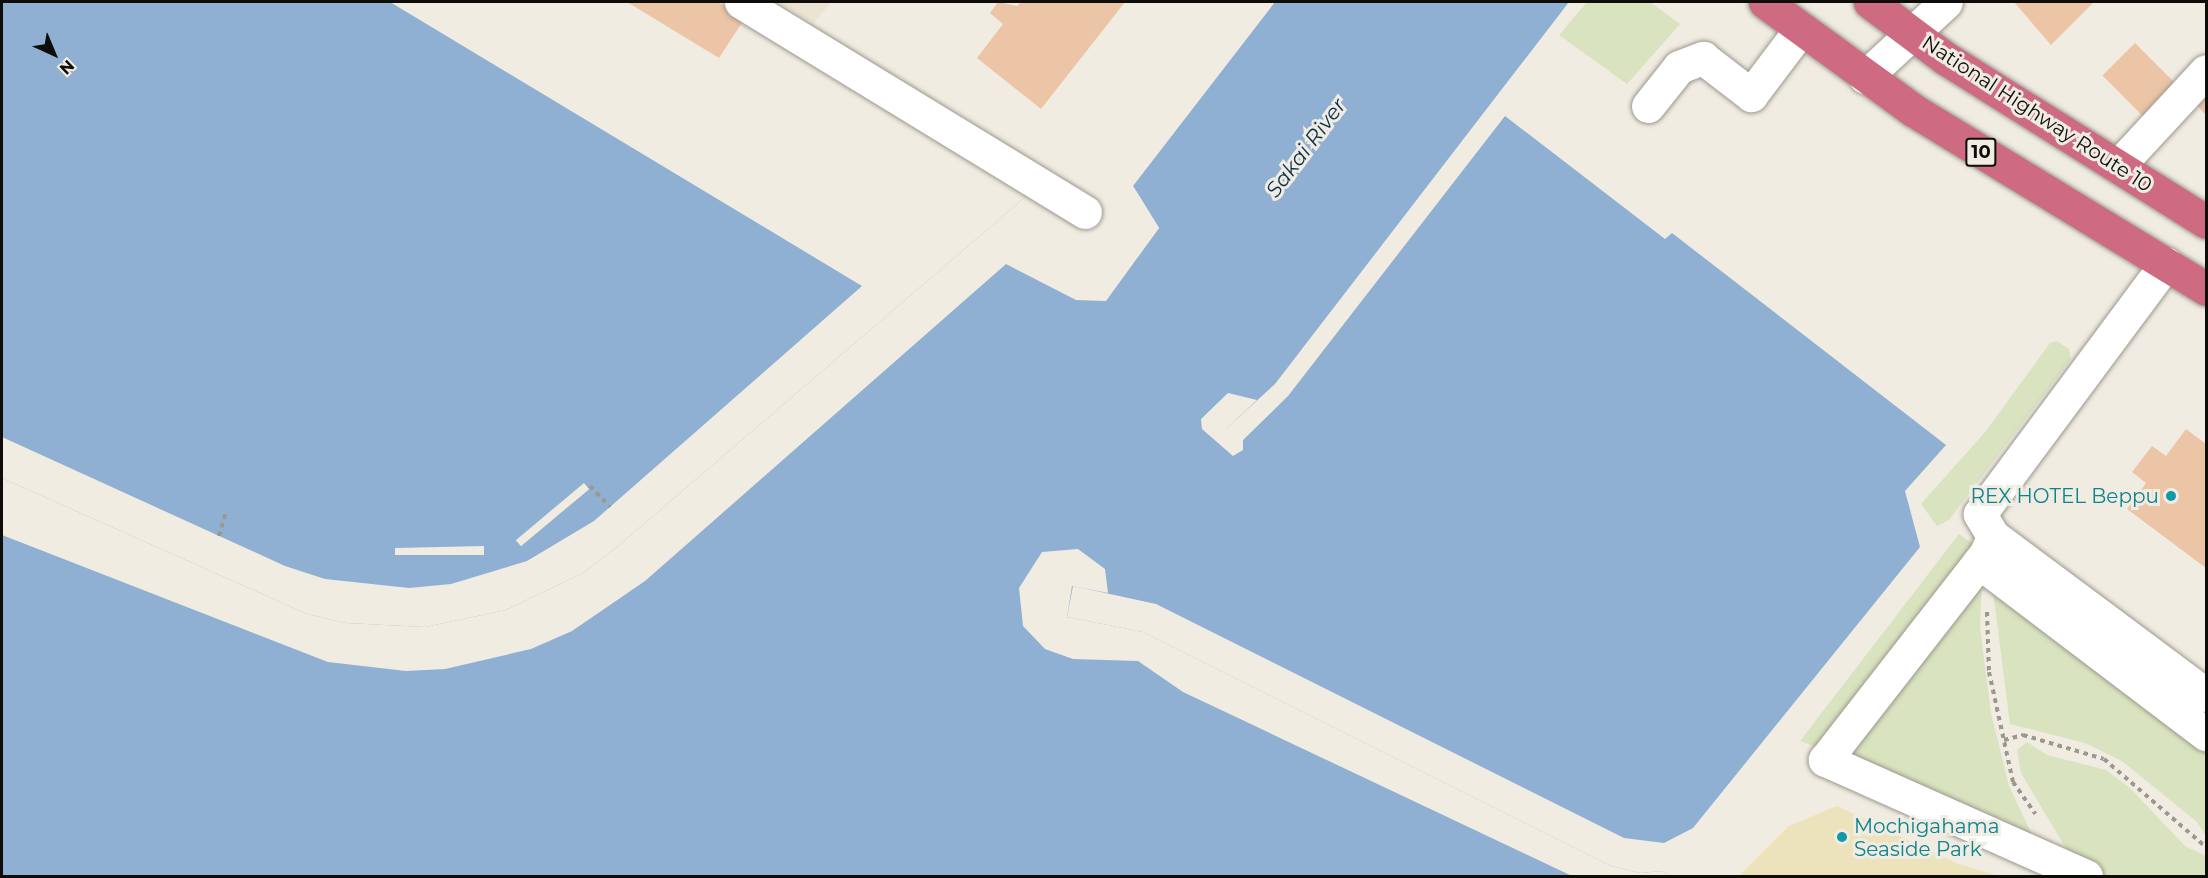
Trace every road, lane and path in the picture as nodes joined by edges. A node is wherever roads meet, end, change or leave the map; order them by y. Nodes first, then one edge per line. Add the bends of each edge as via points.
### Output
1 (741, 2) edge
2 (1765, 2) edge
3 (1870, 2) edge
4 (1946, 2) edge
5 (1801, 29) junction
6 (1908, 31) junction
7 (2206, 71) edge
8 (1865, 77) junction
9 (1648, 106) dead end
10 (2118, 166) junction
11 (1085, 212) dead end
12 (2206, 222) edge
13 (2166, 264) junction
14 (2206, 289) edge
15 (590, 486) dead end
16 (610, 507) dead end
17 (226, 511) dead end
18 (219, 536) dead end
19 (1986, 549) junction
20 (2206, 695) edge
21 (2206, 734) edge
22 (2004, 740) junction
23 (2206, 847) edge
24 (2045, 856) junction
25 (2086, 876) edge

1 - 11 street
2 - 5 highway, 10
3 - 6 highway, National Highway Route 10
4 - 6 street
5 - 8 highway, 10
5 - 9 street via 1751,95 1703,58 1679,67
6 - 8 street
6 - 10 highway, National Highway Route 10
7 - 10 street
8 - 13 highway, 10
10 - 12 highway, National Highway Route 10
13 - 14 highway, 10
13 - 19 street via 1980,514
15 - 16 path
17 - 18 path
19 - 20 street
19 - 21 street
19 - 22 path via 1989,672
19 - 24 street via 1825,760
22 - 23 path via 2023,735 2104,759
22 - 24 path via 2013,782 2046,830
24 - 25 street

